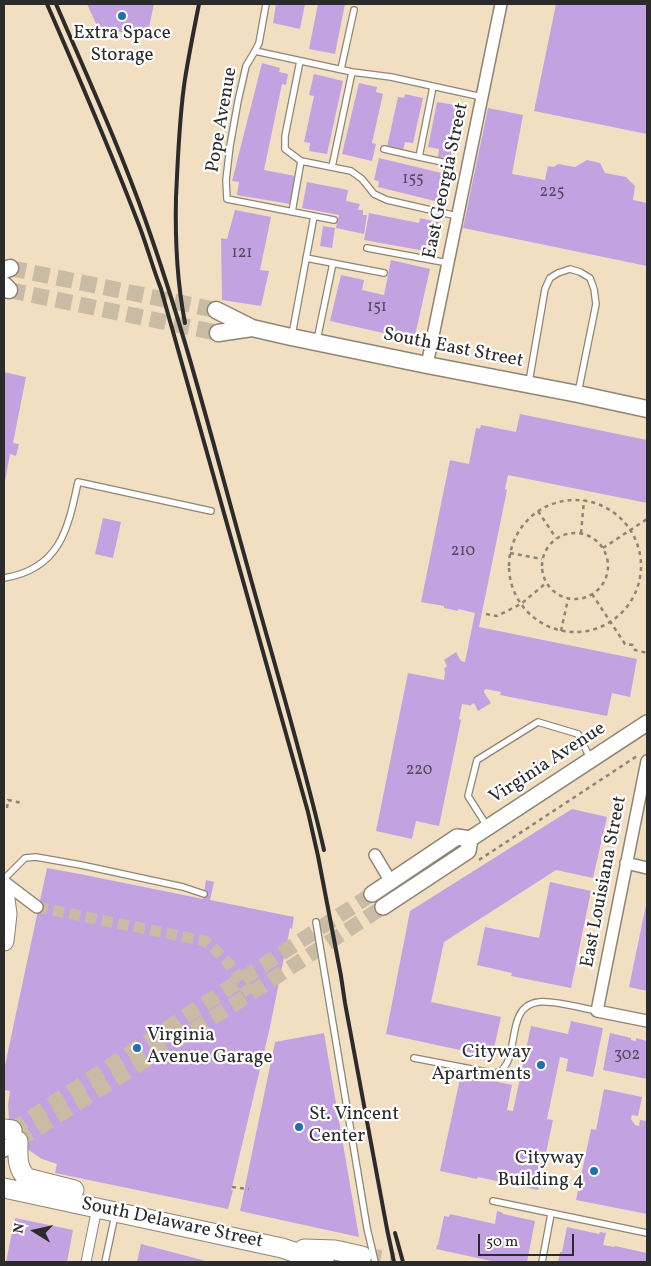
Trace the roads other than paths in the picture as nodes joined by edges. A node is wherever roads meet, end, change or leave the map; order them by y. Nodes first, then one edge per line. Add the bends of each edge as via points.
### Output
1 (266, 4) edge
2 (501, 4) edge
3 (354, 10) dead end
4 (255, 51) junction
5 (300, 60) junction
6 (341, 69) junction
7 (352, 72) junction
8 (433, 87) junction
9 (482, 97) junction
10 (384, 150) dead end
11 (419, 157) junction
12 (301, 161) junction
13 (447, 163) dead end
14 (332, 167) junction
15 (292, 212) junction
16 (314, 216) junction
17 (457, 216) junction
18 (334, 220) dead end
19 (367, 248) dead end
20 (306, 258) junction
21 (333, 263) junction
22 (448, 263) junction
23 (384, 272) dead end
24 (216, 310) tunnel mouth
25 (252, 328) junction
26 (218, 333) tunnel mouth
27 (292, 337) junction
28 (316, 342) junction
29 (427, 365) junction
30 (528, 384) junction
31 (578, 394) junction
32 (647, 409) edge
33 (211, 512) dead end
34 (4, 578) edge
35 (647, 723) edge
36 (644, 757) edge
37 (591, 760) junction
38 (488, 827) junction
39 (470, 839) junction
40 (375, 855) dead end
41 (626, 863) junction
42 (647, 868) edge
43 (4, 881) edge
44 (391, 882) junction
45 (10, 888) edge
46 (204, 894) dead end
47 (372, 894) tunnel mouth
48 (38, 907) tunnel mouth
49 (383, 907) tunnel mouth
50 (316, 922) dead end
51 (4, 941) edge
52 (597, 1011) junction
53 (647, 1021) edge
54 (414, 1058) dead end
55 (8, 1137) edge
56 (4, 1188) edge
57 (492, 1201) dead end
58 (97, 1208) junction
59 (115, 1212) junction
60 (551, 1214) junction
61 (150, 1219) junction
62 (647, 1233) edge
63 (282, 1248) junction
64 (369, 1259) edge
65 (86, 1262) edge
66 (106, 1262) edge
67 (324, 1262) edge
68 (542, 1262) edge

1 - 4 lane
2 - 9 street, East Georgia Street
3 - 6 lane
4 - 5 lane, Pope Avenue
4 - 15 lane, Pope Avenue via 246,66 238,101 226,180 227,199
5 - 6 lane, Pope Avenue
5 - 12 lane via 285,149
6 - 7 lane, Pope Avenue
7 - 8 lane, Pope Avenue
7 - 14 lane
8 - 9 lane, Pope Avenue
8 - 11 lane
9 - 17 street, East Georgia Street
10 - 11 lane
11 - 13 lane
12 - 14 lane
12 - 15 lane
14 - 17 lane via 351,171 374,194 387,200
15 - 16 lane, Pope Avenue
16 - 18 lane, Pope Avenue
16 - 20 lane
17 - 22 street, East Georgia Street
19 - 22 lane
20 - 21 lane
20 - 27 lane
21 - 23 lane
21 - 28 lane
22 - 29 street, East Georgia Street
24 - 25 main road, South East Street
25 - 26 main road, South East Street
25 - 27 main road, South East Street
27 - 28 main road, South East Street
28 - 29 main road, South East Street
29 - 30 main road, South East Street
30 - 31 main road, South East Street
30 - 31 lane via 545,290 550,278 570,269 590,278 596,304
31 - 32 main road, South East Street
33 - 34 lane via 78,482 66,530 50,555 33,569
35 - 37 street, Virginia Avenue
36 - 41 street, East Louisiana Street
37 - 38 street, Virginia Avenue
37 - 38 lane via 578,734 538,722 477,760 468,796
38 - 39 street, Virginia Avenue
39 - 44 street, Virginia Avenue via 457,836
39 - 49 street, Virginia Avenue via 468,850
40 - 44 street
41 - 42 street
41 - 52 street, East Louisiana Street
43 - 45 lane
43 - 46 lane via 25,858 36,857 89,866
43 - 48 street
44 - 47 street, Virginia Avenue
45 - 51 main road
50 - 64 lane via 367,1228
52 - 53 street
52 - 54 lane via 547,1002 531,1004 523,1009 510,1057 500,1072
55 - 61 main road via 27,1178 84,1193
56 - 58 main road, South Delaware Street
57 - 60 lane
58 - 59 main road, South Delaware Street
58 - 65 street
59 - 61 main road, South Delaware Street
59 - 66 lane
60 - 62 lane
60 - 68 lane
61 - 63 main road, South Delaware Street
63 - 64 main road, South Delaware Street via 334,1250
63 - 67 main road, South Delaware Street

